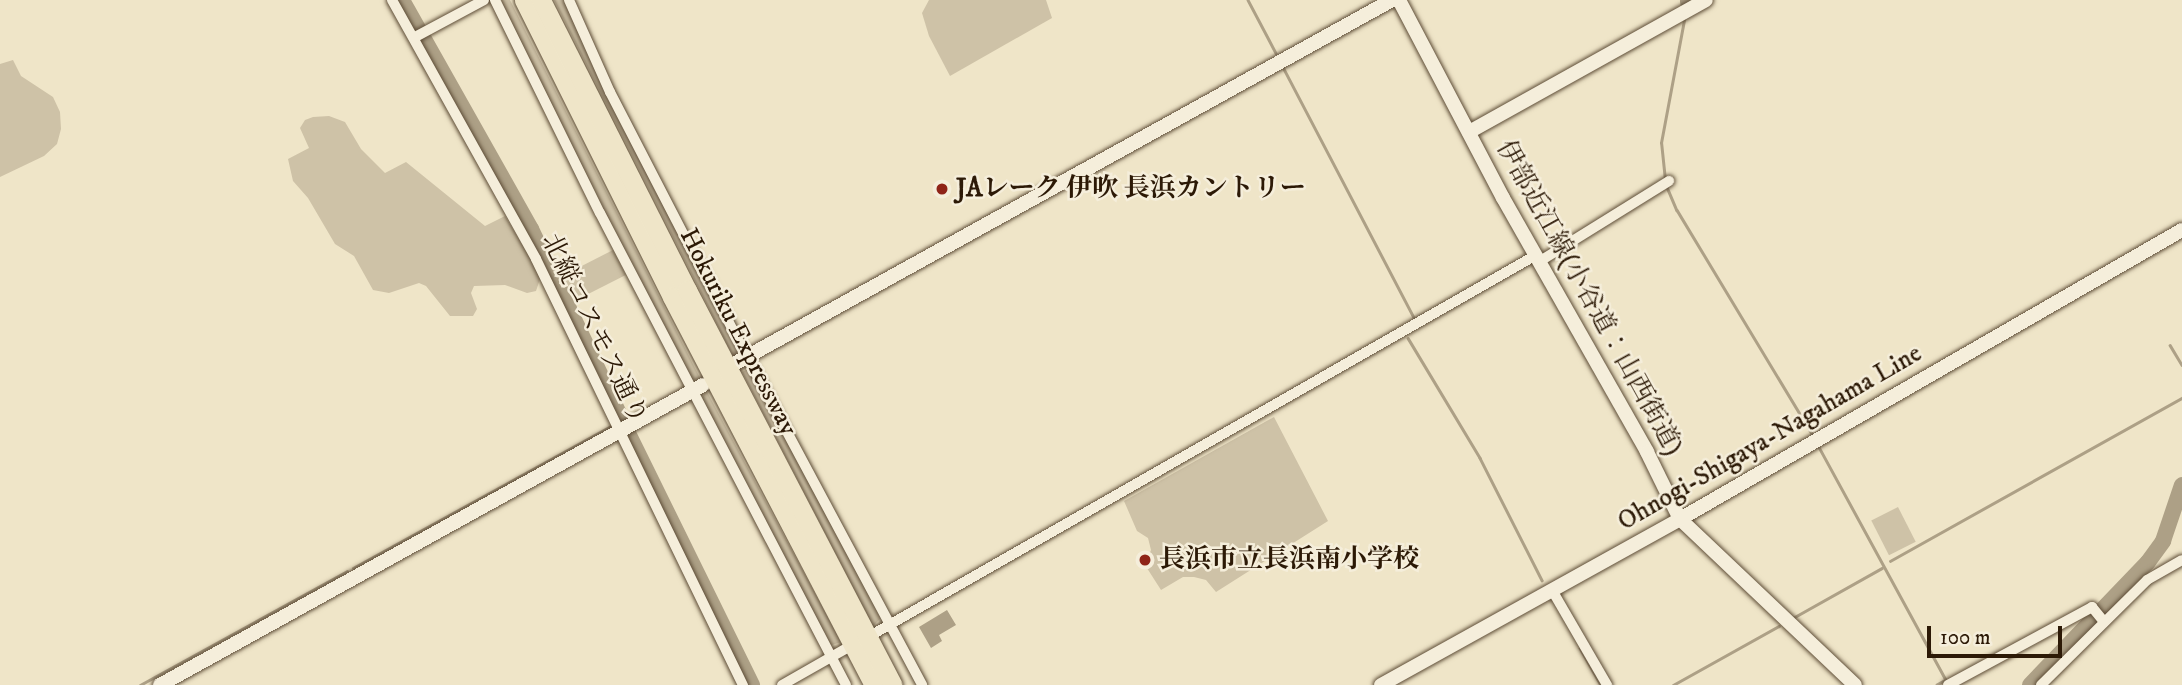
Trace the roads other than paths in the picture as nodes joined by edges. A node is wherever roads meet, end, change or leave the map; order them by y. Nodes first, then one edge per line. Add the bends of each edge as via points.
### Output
1 (392, 0) edge
2 (484, 0) edge
3 (495, 0) edge
4 (524, 0) edge
5 (541, 0) edge
6 (569, 0) edge
7 (1392, 0) edge
8 (1398, 0) edge
9 (1706, 0) edge
10 (421, 34) dead end
11 (1469, 132) junction
12 (1665, 184) dead end
13 (2182, 230) edge
14 (1538, 258) junction
15 (746, 355) junction
16 (732, 365) dead end
17 (697, 388) junction
18 (618, 431) junction
19 (1680, 519) junction
20 (2182, 560) edge
21 (1552, 590) junction
22 (2105, 622) junction
23 (889, 624) junction
24 (875, 633) dead end
25 (845, 649) dead end
26 (831, 656) junction
27 (2054, 680) edge
28 (160, 685) edge
29 (743, 685) edge
30 (782, 685) edge
31 (846, 685) edge
32 (874, 685) edge
33 (893, 685) edge
34 (922, 685) edge
35 (1381, 685) edge
36 (1607, 685) edge
37 (1856, 685) edge
38 (1948, 685) edge
39 (2041, 685) edge

1 - 18 street, 北縦コスモス通り via 536,259
2 - 10 street
3 - 17 street
4 - 32 highway, Hokuriku Expressway
5 - 33 highway, Hokuriku Expressway
6 - 15 street
7 - 15 main road
8 - 11 main road, 伊部近江線(小谷道：山西街道)
9 - 11 main road
11 - 14 main road, 伊部近江線(小谷道：山西街道)
12 - 14 street
13 - 19 main road, Ohnogi-Shigaya-Nagahama Line
14 - 19 main road, 伊部近江線(小谷道：山西街道)
14 - 23 street
15 - 16 main road
15 - 23 street
17 - 18 main road
17 - 26 street
18 - 28 main road
18 - 29 street, 北縦コスモス通り
19 - 21 main road, Ohnogi-Shigaya-Nagahama Line
19 - 37 main road, 伊部近江線(小谷道：山西街道)
20 - 22 street via 2147,580
21 - 35 main road, Ohnogi-Shigaya-Nagahama Line
21 - 36 street
22 - 27 street
22 - 38 street via 2092,607
23 - 24 street
23 - 34 street
25 - 26 street
26 - 30 street
26 - 31 street
27 - 39 street

